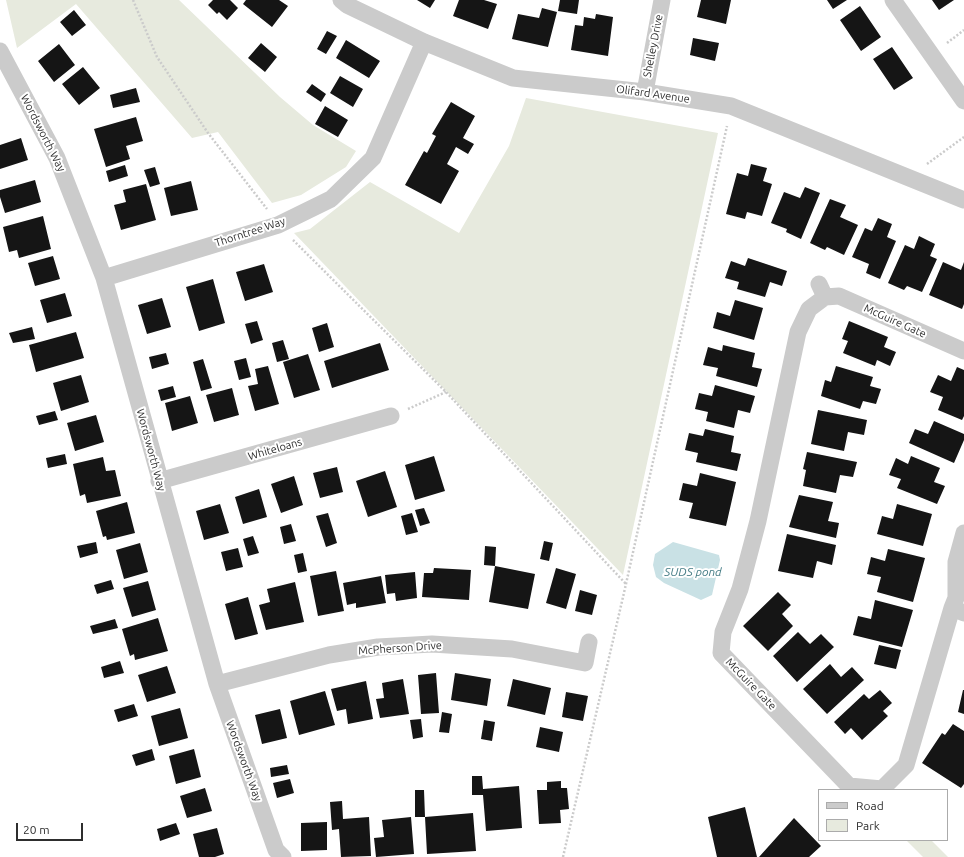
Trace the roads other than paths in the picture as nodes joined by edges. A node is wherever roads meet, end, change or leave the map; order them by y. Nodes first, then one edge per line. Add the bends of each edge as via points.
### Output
1 (341, 0) edge
2 (662, 0) edge
3 (893, 0) edge
4 (424, 42) junction
5 (0, 51) edge
6 (645, 92) junction
7 (964, 101) edge
8 (964, 200) edge
9 (104, 278) junction
10 (964, 352) edge
11 (391, 416) road end
12 (160, 481) junction
13 (964, 533) edge
14 (958, 611) edge
15 (589, 642) dead end
16 (217, 684) junction
17 (283, 857) edge

1 - 4 street, Olifard Avenue
2 - 6 street, Shelley Drive
3 - 7 street
4 - 6 street, Olifard Avenue via 513,78
4 - 9 street, Thorntree Way via 373,158 332,199 278,225
5 - 9 street, Wordsworth Way via 57,158
6 - 8 street, Olifard Avenue via 731,106
9 - 12 street, Wordsworth Way
10 - 14 street, McGuire Gate via 822,290 798,332 758,521 740,589 723,632 721,653 849,786 882,789 906,765
11 - 12 street, Whiteloans
12 - 16 street, Wordsworth Way
13 - 14 street, McGuire Gate via 956,562
15 - 16 street, McPherson Drive via 585,663 505,649 432,644 378,647 329,655
16 - 17 street, Wordsworth Way via 276,850

